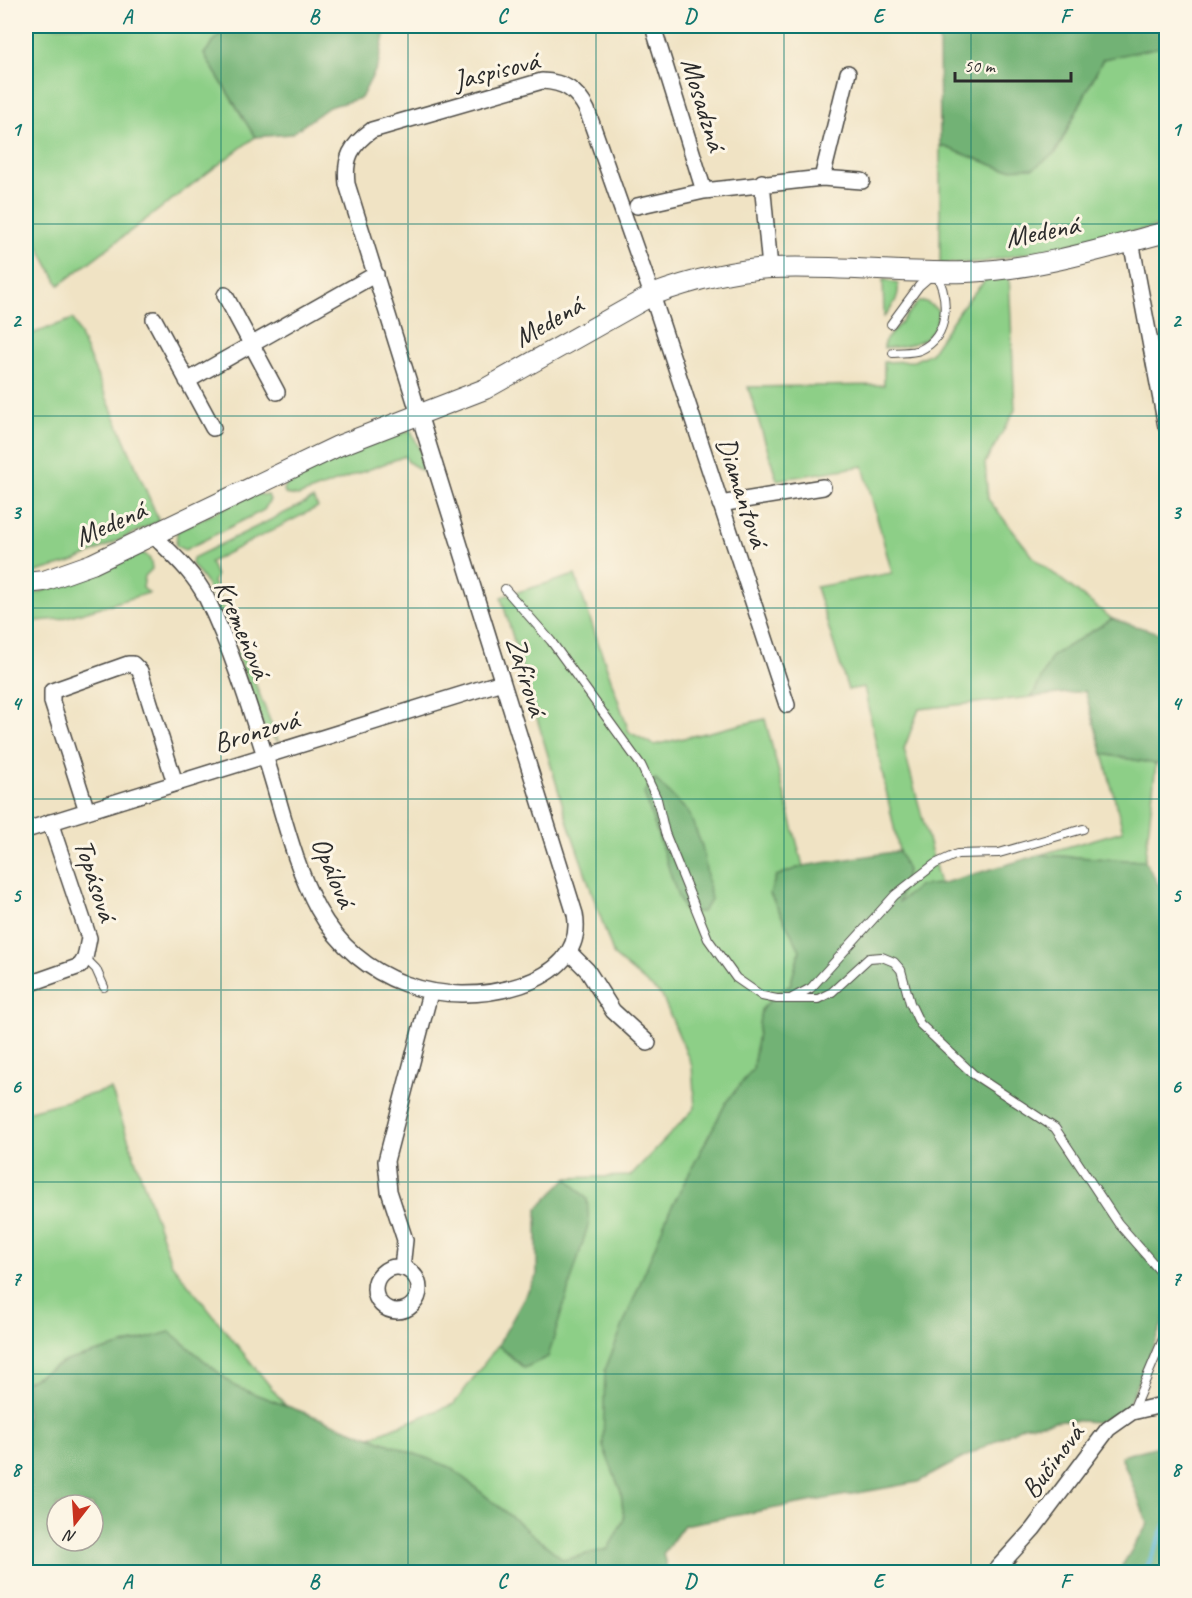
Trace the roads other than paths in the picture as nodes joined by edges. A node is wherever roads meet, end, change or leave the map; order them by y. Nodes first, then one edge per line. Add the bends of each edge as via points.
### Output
1 (655, 33) dead end
2 (848, 73) dead end
3 (822, 177) junction
4 (862, 181) dead end
5 (762, 182) junction
6 (704, 191) junction
7 (637, 206) dead end
8 (1167, 232) edge
9 (1131, 241) junction
10 (770, 268) junction
11 (935, 272) junction
12 (376, 274) junction
13 (225, 295) dead end
14 (652, 295) junction
15 (154, 319) dead end
16 (891, 324) dead end
17 (252, 346) junction
18 (893, 353) dead end
19 (1161, 358) edge
20 (187, 381) junction
21 (277, 392) dead end
22 (419, 415) junction
23 (1167, 426) edge
24 (213, 428) dead end
25 (823, 487) dead end
26 (720, 504) junction
27 (153, 535) junction
28 (26, 583) edge
29 (505, 589) dead end
30 (502, 682) junction
31 (787, 705) dead end
32 (266, 756) junction
33 (175, 783) junction
34 (87, 811) junction
35 (50, 822) junction
36 (1083, 829) dead end
37 (26, 830) edge
38 (570, 953) junction
39 (85, 958) junction
40 (26, 985) edge
41 (104, 987) dead end
42 (430, 993) junction
43 (792, 998) junction
44 (648, 1043) dead end
45 (402, 1268) dead end
46 (1167, 1278) edge
47 (1167, 1332) edge
48 (1167, 1404) edge
49 (1132, 1412) junction
50 (994, 1572) edge

1 - 6 street, Mosadzná
2 - 3 street
3 - 4 street, Mosadzná
3 - 5 street, Mosadzná
5 - 6 street, Mosadzná
5 - 10 street
6 - 7 street, Mosadzná
8 - 9 street, Medená
9 - 11 street, Medená via 1000,268
9 - 19 street
10 - 11 street, Medená
10 - 14 street, Medená via 705,278
11 - 16 lane via 919,286
11 - 18 lane via 944,287 947,304 940,330 926,347
12 - 14 street, Jaspisová via 347,184 345,167 357,140 372,130 542,81 558,81 572,89 587,110
12 - 17 street
12 - 22 street, Jaspisová
13 - 17 street
14 - 22 street, Medená via 484,388
14 - 26 street, Diamantová
15 - 20 street
17 - 20 street
17 - 21 street
19 - 23 street
20 - 24 street
22 - 27 street, Medená via 338,446
22 - 30 street, Zafírová
25 - 26 street
26 - 31 street, Diamantová
27 - 28 street, Medená via 92,564 44,581
27 - 32 street, Kremeňová via 186,568 205,595
29 - 43 lane via 551,641 641,765 708,939 722,962 736,978 762,996
30 - 32 street, Bronzová
30 - 38 street, Zafírová via 575,914 576,938
32 - 33 street, Bronzová
32 - 42 street, Opálová via 306,883 326,923 365,962 397,981
33 - 34 street, Bronzová
33 - 34 street via 140,671 128,664 52,691 51,702
34 - 35 street, Bronzová
35 - 37 street, Bronzová
35 - 39 street, Topásová via 88,938
36 - 43 lane via 999,854 957,854 935,864 895,895 811,988
38 - 42 street, Opálová via 552,970 510,988 471,994
38 - 44 street via 613,1011
39 - 40 street, Topásová via 70,971
39 - 41 lane via 96,969
42 - 45 street via 386,1161 389,1191 405,1240
43 - 46 lane via 818,999 832,992 869,958 882,957 894,962 901,970 920,1024 973,1074 1055,1128 1118,1223
47 - 49 lane
48 - 49 street, Bučinová
49 - 50 street, Bučinová via 1108,1429 1033,1529

